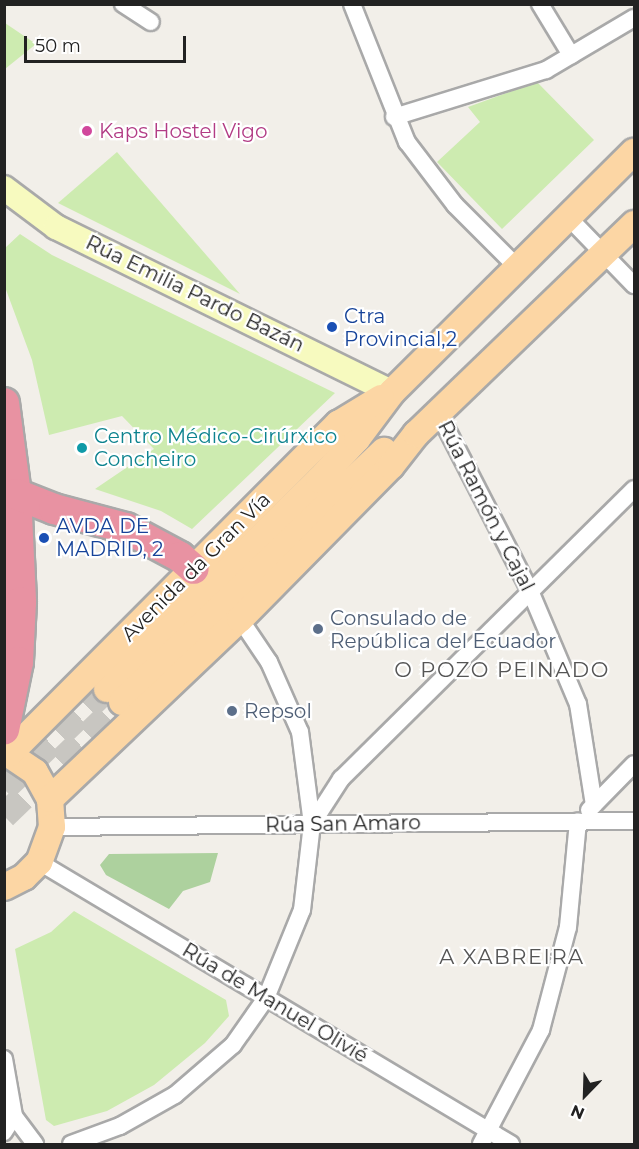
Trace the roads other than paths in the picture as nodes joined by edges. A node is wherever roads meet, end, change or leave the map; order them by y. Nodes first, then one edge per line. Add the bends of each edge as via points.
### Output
1 (123, 4) edge
2 (352, 4) edge
3 (540, 4) edge
4 (634, 18) edge
5 (151, 22) dead end
6 (571, 55) junction
7 (394, 117) junction
8 (634, 152) edge
9 (4, 188) edge
10 (568, 217) junction
11 (634, 224) edge
12 (603, 253) junction
13 (517, 267) junction
14 (634, 285) edge
15 (392, 392) junction
16 (4, 403) edge
17 (438, 412) junction
18 (416, 434) junction
19 (634, 489) edge
20 (16, 494) junction
21 (194, 569) junction
22 (531, 593) junction
23 (240, 619) junction
24 (6, 745) edge
25 (634, 764) edge
26 (50, 799) junction
27 (594, 805) junction
28 (578, 821) junction
29 (634, 821) edge
30 (312, 824) junction
31 (52, 827) junction
32 (39, 862) junction
33 (4, 887) edge
34 (266, 998) junction
35 (4, 1059) edge
36 (14, 1116) junction
37 (4, 1132) edge
38 (485, 1138) edge
39 (35, 1144) edge
40 (71, 1144) edge
41 (511, 1144) edge

1 - 5 street
2 - 7 street
3 - 6 street
4 - 6 street
6 - 7 street via 546,70
7 - 13 street via 425,170
8 - 10 main road, Avenida da Gran Vía
9 - 15 street, Rúa Emilia Pardo Bazán via 56,227
10 - 12 street
10 - 13 main road, Avenida da Gran Vía
11 - 12 main road, Avenida da Gran Vía
12 - 14 street
12 - 17 main road, Avenida da Gran Vía
13 - 15 main road, Avenida da Gran Vía
15 - 18 main road, Avenida da Gran Vía via 357,440 114,696 379,454
15 - 21 main road, Avenida da Gran Vía via 338,424
16 - 20 highway
17 - 18 main road, Avenida da Gran Vía
17 - 22 street, Rúa Ramón y Cajal
18 - 23 main road, Avenida da Gran Vía via 392,466
19 - 22 street
20 - 21 highway via 54,509 126,528 180,557
20 - 24 highway via 21,602 18,662
21 - 24 main road, Avenida da Gran Vía
22 - 27 street, Rúa Ramón y Cajal via 578,704
22 - 30 street via 341,780
23 - 26 main road, Avenida da Gran Vía
23 - 30 street via 269,662 300,732
24 - 26 main road via 35,772
25 - 27 street
26 - 31 main road
27 - 28 street
28 - 29 street, Rúa San Amaro
28 - 30 street, Rúa San Amaro
28 - 38 street via 568,927 541,1029
30 - 31 street, Rúa San Amaro
30 - 34 street via 302,910
31 - 32 main road
32 - 33 main road via 24,877
32 - 34 street, Rúa de Manuel Olivié
34 - 38 street, Rúa de Manuel Olivié
34 - 40 street via 233,1045 175,1095 120,1126
35 - 36 street
36 - 37 street
36 - 39 street
38 - 41 street, Rúa de Manuel Olivié

